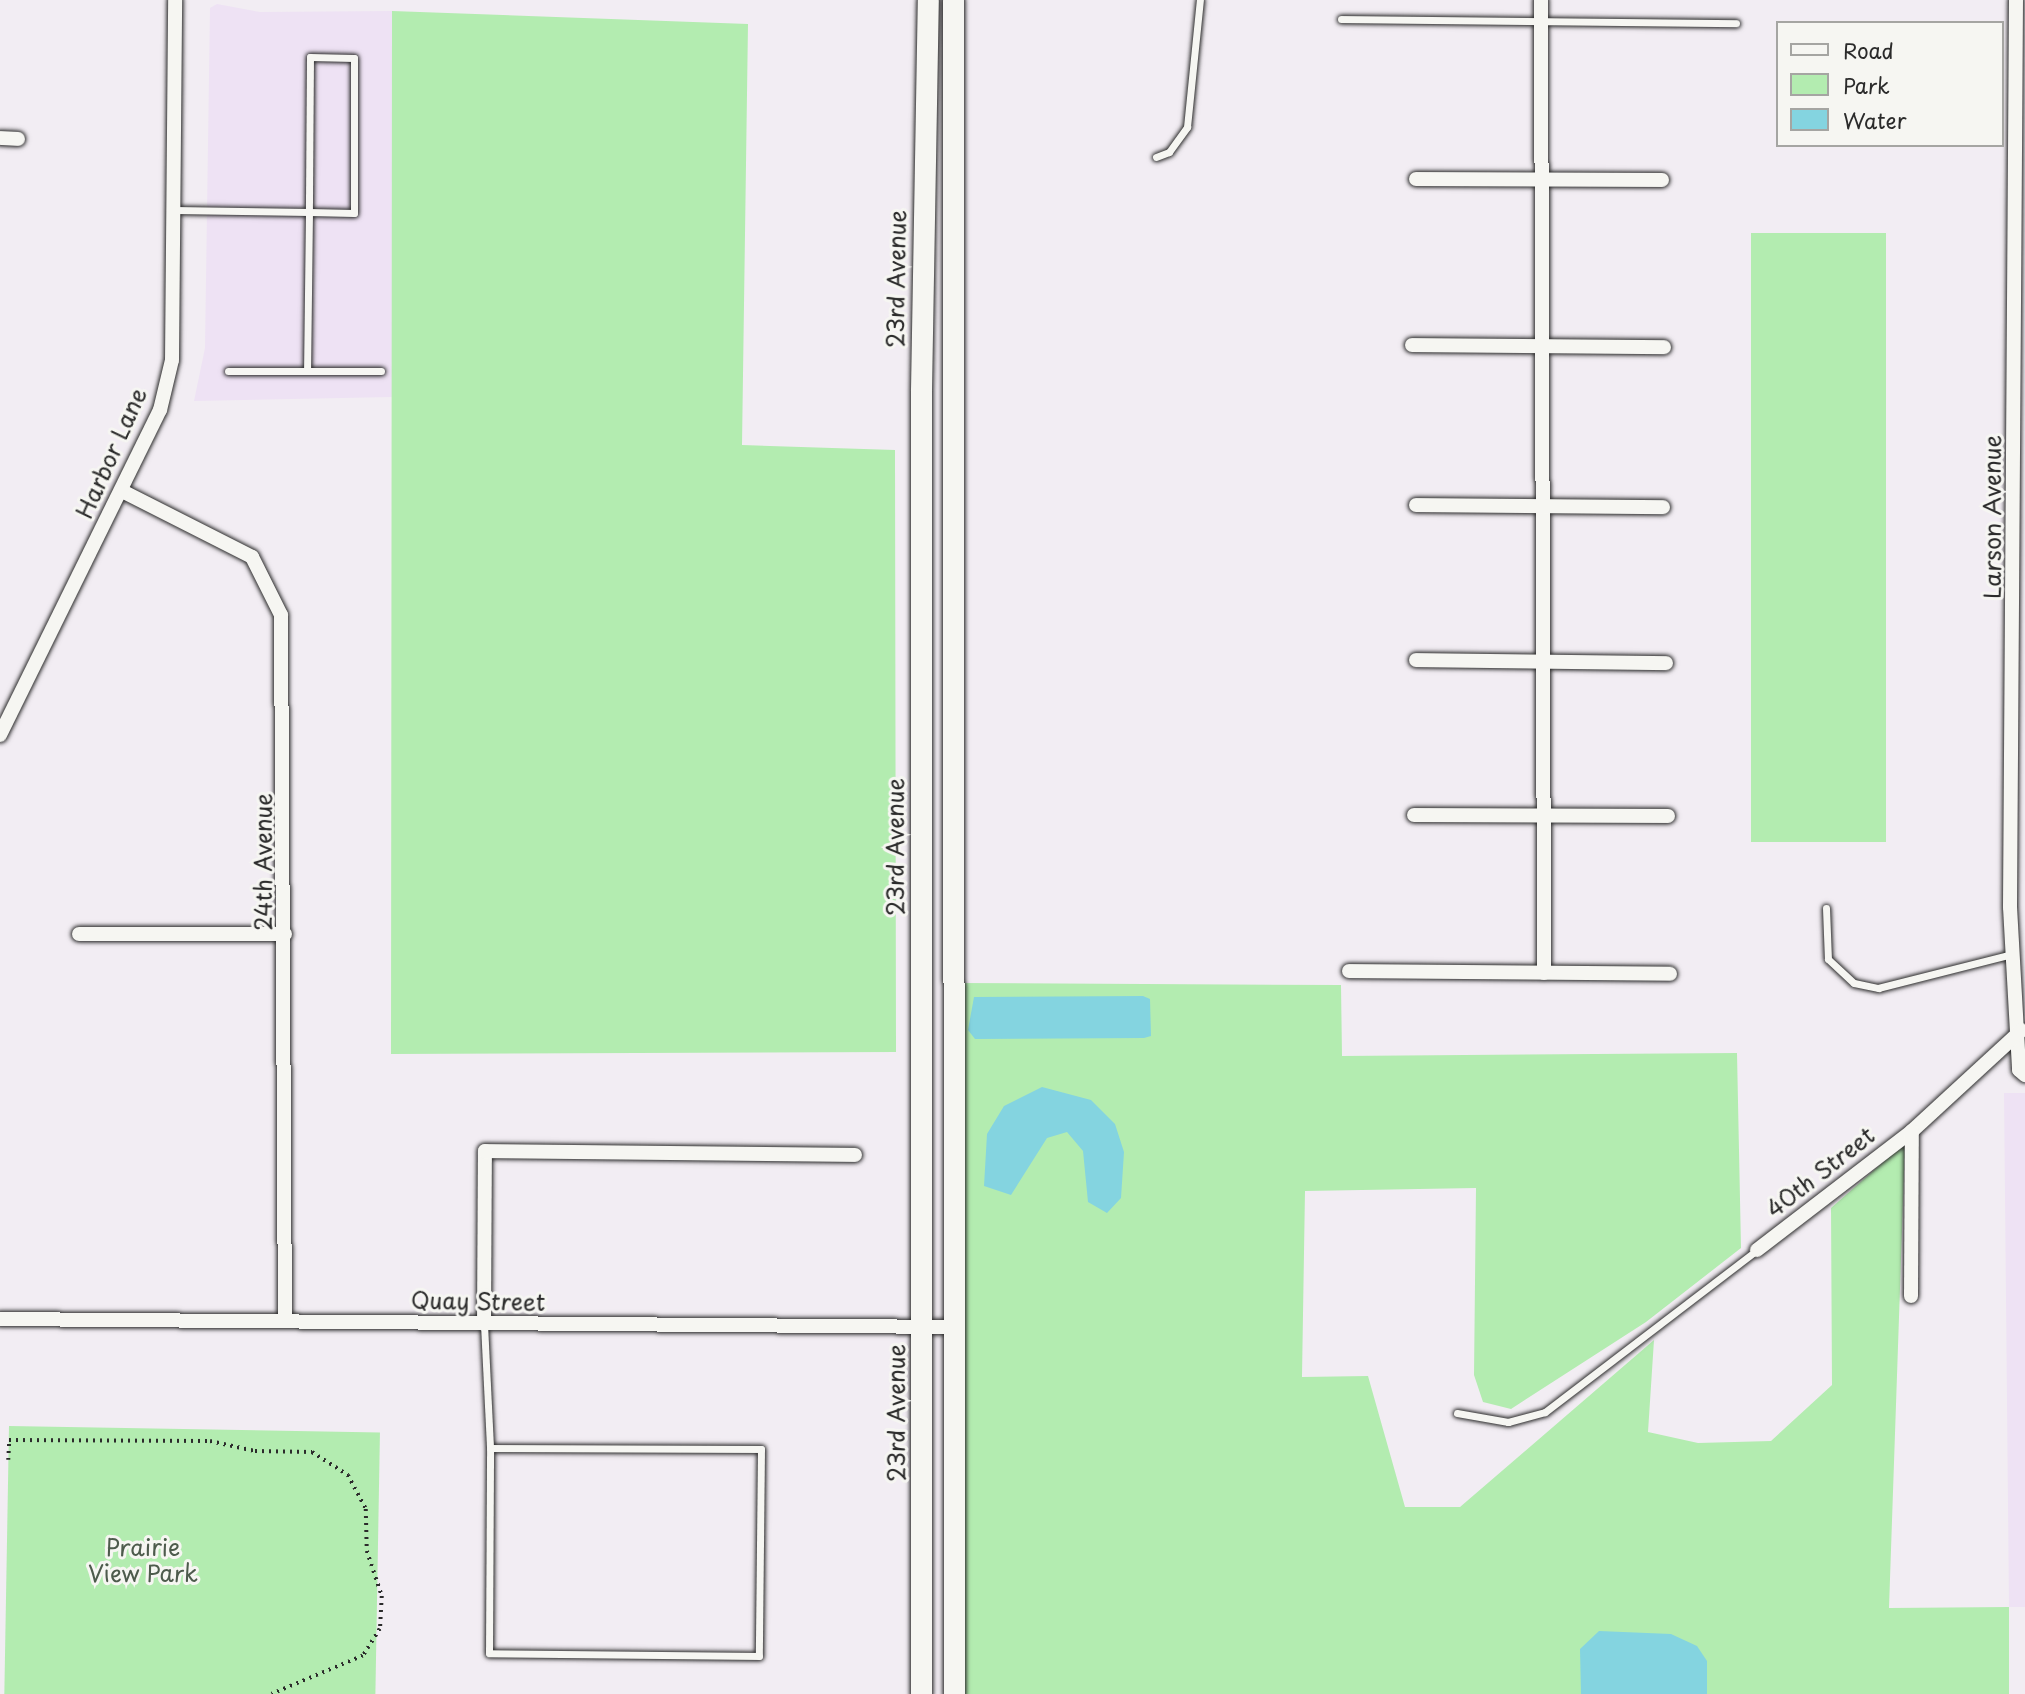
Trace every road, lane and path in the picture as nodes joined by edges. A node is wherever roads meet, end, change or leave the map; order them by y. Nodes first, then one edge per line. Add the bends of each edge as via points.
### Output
1 (175, 0) edge
2 (928, 0) edge
3 (953, 0) edge
4 (1200, 0) edge
5 (1541, 0) edge
6 (2016, 0) edge
7 (1341, 19) dead end
8 (1541, 21) junction
9 (1736, 23) dead end
10 (0, 138) edge
11 (18, 139) dead end
12 (1156, 157) dead end
13 (1416, 179) dead end
14 (1541, 180) junction
15 (1662, 180) dead end
16 (174, 210) junction
17 (309, 212) junction
18 (1412, 345) dead end
19 (1541, 346) junction
20 (1664, 347) dead end
21 (228, 371) dead end
22 (307, 371) junction
23 (381, 371) dead end
24 (122, 491) junction
25 (1416, 505) dead end
26 (1540, 506) junction
27 (1663, 507) dead end
28 (2021, 531) edge
29 (1416, 660) dead end
30 (1542, 662) junction
31 (1666, 663) dead end
32 (7, 706) edge
33 (0, 735) edge
34 (1415, 815) dead end
35 (1543, 816) junction
36 (1668, 816) dead end
37 (1826, 908) dead end
38 (79, 934) dead end
39 (285, 934) junction
40 (2016, 949) edge
41 (1349, 971) dead end
42 (1544, 973) junction
43 (1670, 974) dead end
44 (2021, 1031) edge
45 (2025, 1075) edge
46 (1912, 1130) junction
47 (855, 1155) dead end
48 (1757, 1250) joint
49 (1911, 1296) dead end
50 (0, 1319) edge
51 (285, 1321) junction
52 (484, 1324) junction
53 (923, 1326) junction
54 (955, 1327) junction
55 (1457, 1413) dead end
56 (490, 1448) junction
57 (8, 1460) dead end
58 (272, 1694) edge
59 (921, 1694) edge
60 (954, 1694) edge

1 - 16 street, Harbor Lane
2 - 53 main road, 23rd Avenue via 921,390
3 - 54 main road
4 - 12 lane via 1186,127 1169,152
5 - 8 street
6 - 28 street, Larson Avenue
7 - 8 lane
8 - 9 lane
8 - 14 street
10 - 11 street
13 - 14 street
14 - 15 street
14 - 19 street
16 - 17 lane
16 - 24 street, Harbor Lane via 172,360 160,410
17 - 17 lane via 354,213 354,58 310,57
17 - 22 lane
18 - 19 street
19 - 20 street
19 - 26 street
21 - 22 lane
22 - 23 lane
24 - 32 street, Harbor Lane
24 - 39 street, 24th Avenue via 252,557 281,615
25 - 26 street
26 - 27 street
26 - 30 street
28 - 40 street, Larson Avenue
29 - 30 street
30 - 31 street
30 - 35 street
32 - 33 street, Harbor Lane
34 - 35 street
35 - 36 street
35 - 42 street
37 - 40 lane via 1828,958 1854,983 1878,988
38 - 39 street
39 - 51 street, 24th Avenue
40 - 44 street, Larson Avenue
41 - 42 street
42 - 43 street
44 - 45 street
44 - 46 street, 40th Street
46 - 48 street, 40th Street
46 - 49 street, 40th Street
47 - 52 street via 485,1151
48 - 55 lane via 1545,1412 1508,1422
50 - 51 street, Quay Street
51 - 52 street, Quay Street
52 - 53 street, Quay Street
52 - 56 lane
53 - 54 street, Quay Street
53 - 59 main road, 23rd Avenue
54 - 60 main road
56 - 56 lane via 761,1449 759,1656 489,1653
57 - 58 path via 9,1440 210,1441 255,1451 312,1452 348,1475 366,1509 367,1551 382,1596 380,1629 363,1656

